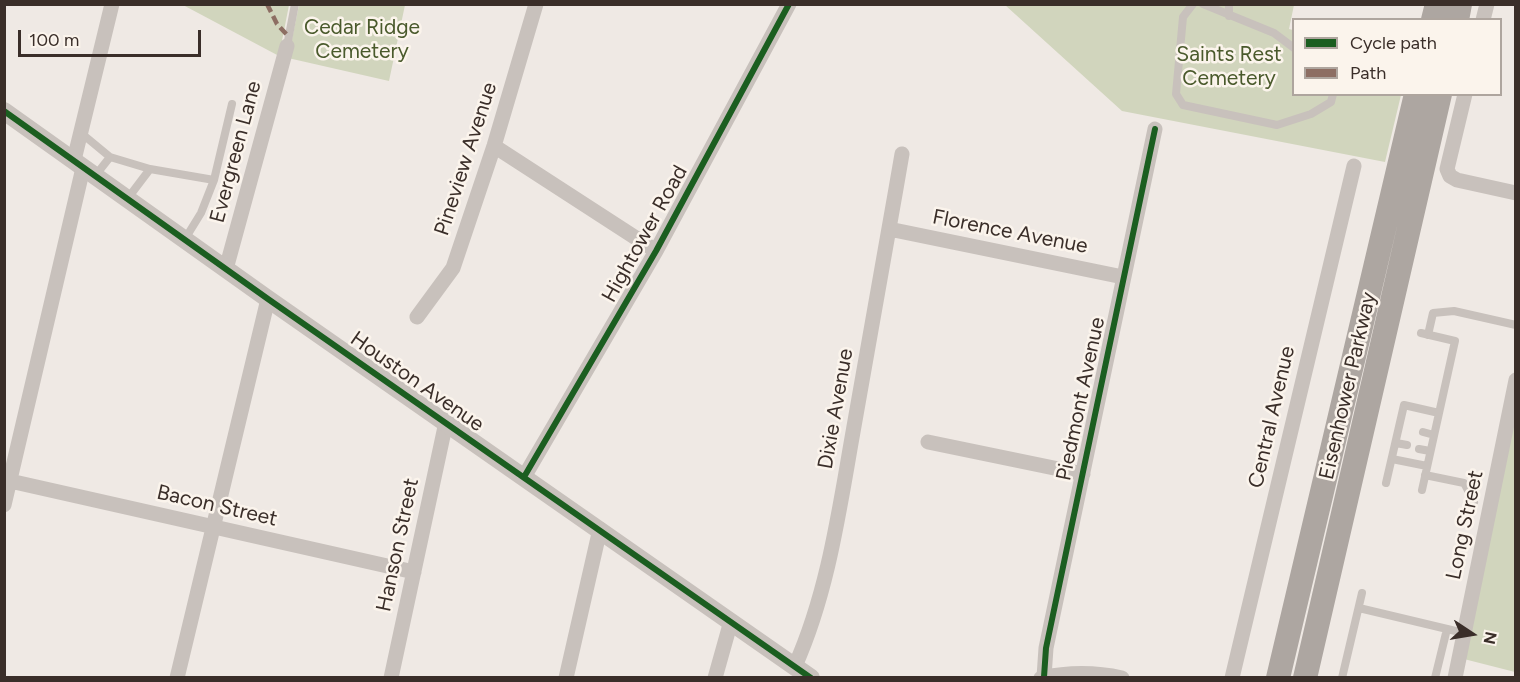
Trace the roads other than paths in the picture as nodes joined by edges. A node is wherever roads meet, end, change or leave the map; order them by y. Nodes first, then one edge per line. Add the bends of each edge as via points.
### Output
1 (112, 4) edge
2 (295, 4) edge
3 (536, 4) edge
4 (789, 4) edge
5 (1193, 4) edge
6 (1203, 4) edge
7 (1229, 4) edge
8 (1229, 15) junction
9 (287, 46) joint
10 (1292, 47) edge
11 (1332, 96) edge
12 (1416, 96) edge
13 (1440, 96) edge
14 (1465, 96) edge
15 (232, 104) dead end
16 (4, 111) edge
17 (1155, 129) dead end
18 (80, 132) junction
19 (494, 146) junction
20 (902, 154) dead end
21 (110, 157) junction
22 (1354, 166) dead end
23 (84, 168) junction
24 (150, 169) junction
25 (214, 180) junction
26 (1515, 193) edge
27 (127, 200) junction
28 (889, 229) junction
29 (184, 240) junction
30 (656, 250) junction
31 (226, 269) junction
32 (1123, 277) junction
33 (267, 299) junction
34 (417, 317) dead end
35 (1515, 325) edge
36 (1515, 380) edge
37 (1438, 413) junction
38 (446, 422) junction
39 (1400, 427) junction
40 (1410, 429) dead end
41 (1423, 432) dead end
42 (1434, 435) junction
43 (928, 442) dead end
44 (1396, 443) junction
45 (1407, 446) dead end
46 (1419, 448) dead end
47 (1430, 451) junction
48 (1392, 459) junction
49 (1426, 470) junction
50 (1083, 474) junction
51 (524, 477) junction
52 (10, 481) junction
53 (1386, 483) dead end
54 (1422, 490) dead end
55 (1474, 501) dead end
56 (4, 505) edge
57 (212, 527) junction
58 (600, 529) junction
59 (414, 572) junction
60 (1362, 593) dead end
61 (1359, 608) junction
62 (731, 621) junction
63 (1447, 629) junction
64 (1463, 639) junction
65 (1444, 641) junction
66 (795, 666) junction
67 (1042, 677) edge
68 (177, 678) edge
69 (391, 678) edge
70 (566, 678) edge
71 (715, 678) edge
72 (811, 678) edge
73 (1122, 678) edge
74 (1232, 678) edge
75 (1278, 678) edge
76 (1305, 678) edge
77 (1342, 678) edge
78 (1436, 678) edge
79 (1455, 678) edge

1 - 18 street
2 - 9 lane
3 - 19 street, Pineview Avenue
4 - 30 street, Hightower Road
5 - 11 lane via 1183,17 1176,94 1184,105 1277,124 1311,114 1330,102
6 - 8 lane
7 - 8 lane
8 - 10 lane via 1274,33
9 - 31 street, Evergreen Lane
12 - 75 main road, Eisenhower Parkway
13 - 76 main road, Eisenhower Parkway
14 - 26 street via 1447,169 1450,176
15 - 25 lane
16 - 23 street, Houston Avenue
17 - 32 street, Piedmont Avenue
18 - 21 lane
18 - 23 street
19 - 30 street
19 - 34 street, Pineview Avenue via 453,268
20 - 28 street, Dixie Avenue
21 - 23 lane
21 - 24 lane
22 - 74 street, Central Avenue
23 - 27 street, Houston Avenue
23 - 52 street
24 - 25 lane
24 - 27 lane
25 - 29 lane via 201,213
27 - 29 street, Houston Avenue
28 - 32 street, Florence Avenue
28 - 66 street, Dixie Avenue via 836,531 819,604
29 - 31 street, Houston Avenue
30 - 51 street, Hightower Road
31 - 33 street, Houston Avenue
32 - 50 street, Piedmont Avenue
33 - 38 street, Houston Avenue
33 - 57 street
35 - 37 lane via 1454,311 1433,313 1425,334 1455,341
36 - 64 street, Long Street
37 - 39 lane via 1404,405
37 - 42 lane
38 - 51 street, Houston Avenue
38 - 59 street, Hanson Street
39 - 40 lane
39 - 44 lane
41 - 42 lane
42 - 47 lane
43 - 50 street
44 - 45 lane
44 - 48 lane
46 - 47 lane
47 - 49 lane
48 - 49 lane
48 - 53 lane
49 - 54 lane
49 - 55 lane via 1464,483
50 - 67 street, Piedmont Avenue
51 - 58 street, Houston Avenue
52 - 56 street
52 - 57 street, Bacon Street
57 - 59 street, Bacon Street
57 - 68 street
58 - 62 street, Houston Avenue
58 - 70 street
59 - 69 street, Hanson Street
60 - 61 lane
61 - 63 lane
61 - 77 lane
62 - 66 street, Houston Avenue
62 - 71 street
63 - 64 lane
63 - 65 lane
64 - 65 lane
64 - 79 street, Long Street
65 - 78 lane
66 - 72 street, Houston Avenue
67 - 73 street via 1093,672

